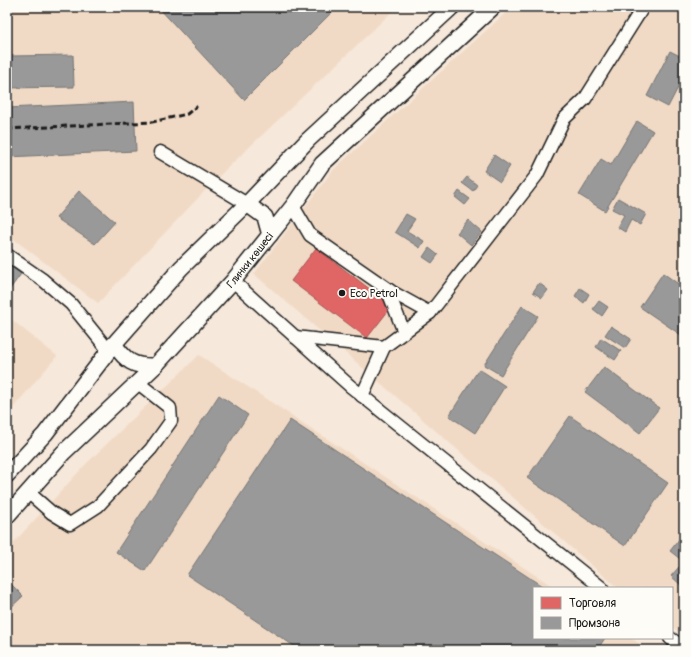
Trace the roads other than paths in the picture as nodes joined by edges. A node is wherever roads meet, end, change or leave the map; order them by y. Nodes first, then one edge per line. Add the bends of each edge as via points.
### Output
1 (452, 7) edge
2 (493, 7) edge
3 (643, 7) edge
4 (160, 152) dead end
5 (247, 204) junction
6 (293, 206) junction
7 (270, 235) junction
8 (7, 255) edge
9 (232, 281) junction
10 (387, 289) junction
11 (430, 313) junction
12 (404, 332) junction
13 (295, 337) junction
14 (384, 347) junction
15 (112, 348) junction
16 (155, 366) junction
17 (138, 382) junction
18 (362, 396) junction
19 (7, 475) edge
20 (28, 492) junction
21 (7, 516) edge
22 (601, 587) edge
23 (671, 639) edge
24 (684, 648) edge

1 - 5 main road via 308,140
2 - 6 main road, Глинки көшесі via 322,164
3 - 11 street via 585,99 564,119 537,175
4 - 5 street
5 - 7 main road via 265,217
5 - 15 main road via 181,268
6 - 7 main road, Глинки көшесі
6 - 10 street via 310,236
7 - 9 main road, Глинки көшесі
8 - 15 street via 43,280 71,304
9 - 13 street
9 - 16 main road, Глинки көшесі
10 - 11 street
10 - 12 street
11 - 12 street
12 - 14 street
13 - 14 street
13 - 18 street
14 - 18 street
15 - 16 main road via 130,363 142,367
15 - 19 main road via 45,434
16 - 17 main road, Глинки көшесі
17 - 20 main road, Глинки көшесі via 63,453
17 - 20 street via 170,408 171,421 151,449 98,506 70,524
18 - 22 street
20 - 21 main road, Глинки көшесі
23 - 24 street

